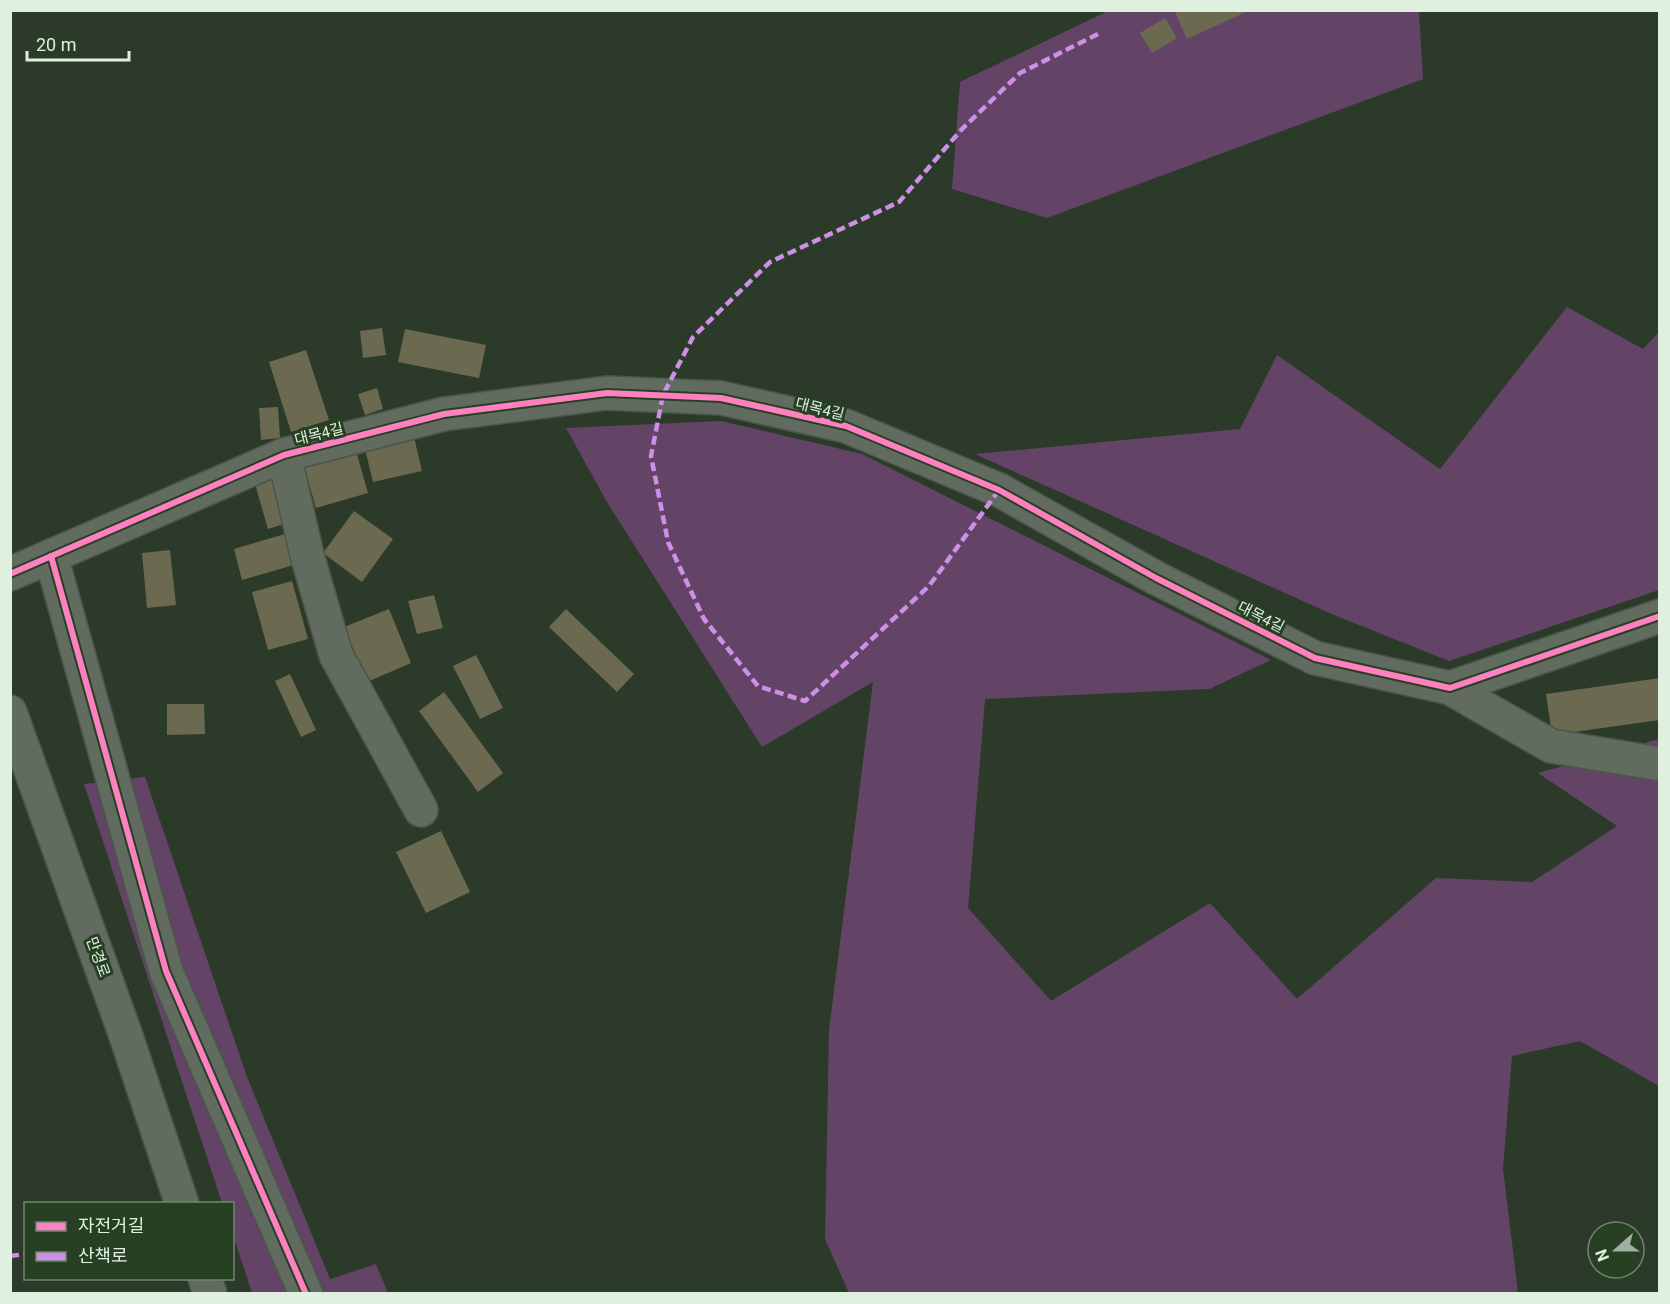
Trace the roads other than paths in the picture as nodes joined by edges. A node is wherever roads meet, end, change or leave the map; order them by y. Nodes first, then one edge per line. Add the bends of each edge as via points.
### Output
1 (284, 455) junction
2 (51, 556) junction
3 (10, 574) edge
4 (1659, 616) edge
5 (1450, 688) junction
6 (10, 712) edge
7 (1659, 764) edge
8 (421, 810) dead end
9 (182, 1202) edge
10 (306, 1293) edge

1 - 2 street, 대목4길
1 - 5 street, 대목4길 via 444,414 607,393 721,398 846,426 999,490 1156,578 1315,658
1 - 8 street via 336,655
2 - 3 street, 대목4길
2 - 10 street via 166,971
4 - 5 street
5 - 7 street via 1551,746
6 - 9 street, 만경로

